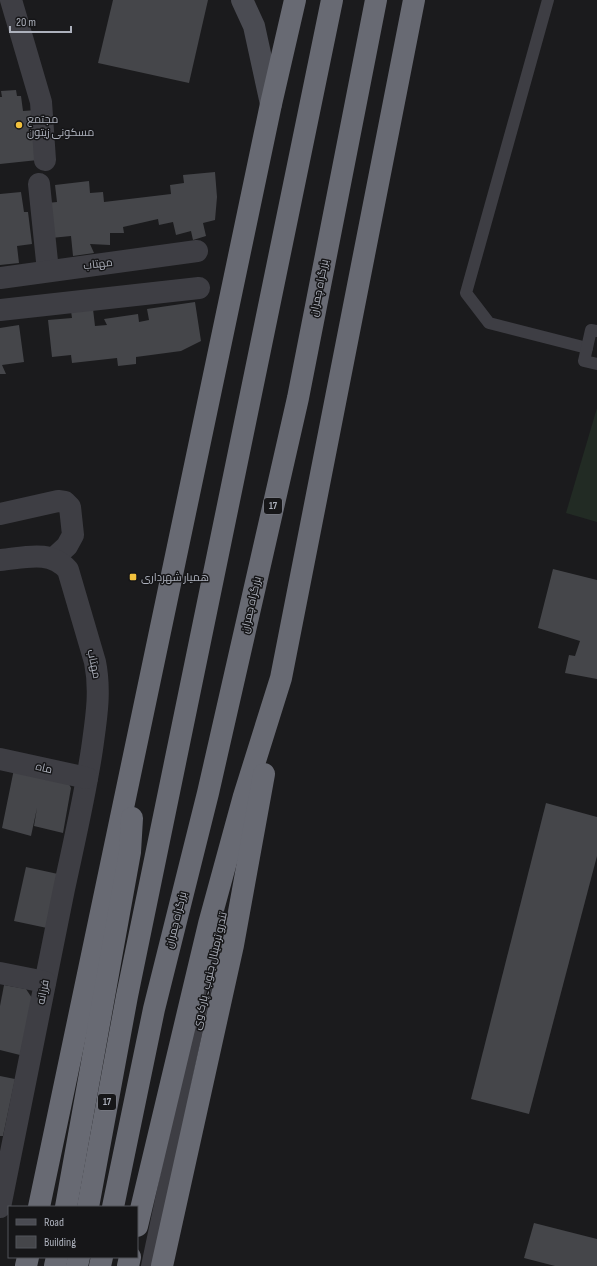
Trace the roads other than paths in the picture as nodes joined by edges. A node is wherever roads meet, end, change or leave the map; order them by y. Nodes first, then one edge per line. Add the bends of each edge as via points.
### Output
1 (11, 0) edge
2 (242, 0) edge
3 (295, 0) edge
4 (332, 0) edge
5 (376, 0) edge
6 (414, 0) edge
7 (548, 0) edge
8 (271, 104) junction
9 (45, 160) dead end
10 (40, 184) dead end
11 (197, 251) dead end
12 (48, 271) junction
13 (0, 278) edge
14 (199, 288) dead end
15 (0, 310) edge
16 (597, 331) edge
17 (587, 348) junction
18 (597, 364) edge
19 (0, 514) edge
20 (54, 558) junction
21 (0, 560) edge
22 (281, 678) junction
23 (135, 750) junction
24 (0, 759) edge
25 (87, 778) junction
26 (0, 972) edge
27 (45, 982) junction
28 (1, 1198) edge
29 (39, 1206) edge
30 (66, 1206) edge
31 (88, 1206) edge
32 (113, 1206) edge
33 (138, 1222) edge
34 (147, 1266) edge
35 (162, 1266) edge

1 - 9 street via 41,102
2 - 8 street via 254,26
3 - 8 highway
4 - 31 highway, 17 via 126,996
5 - 32 highway, بزرگراه چمران / 17 via 298,398 208,793 154,1009
6 - 22 highway
7 - 17 lane via 466,292 489,323
8 - 23 highway
10 - 12 street
11 - 12 street, مهتاب
12 - 13 street, مهتاب
14 - 15 street
16 - 17 lane via 591,330
17 - 18 lane via 584,361
19 - 20 street via 58,501 65,502 70,507 73,535 67,546
20 - 21 street via 40,556
20 - 25 street, مهتاب via 68,570 98,678 97,718
22 - 33 highway via 208,924
22 - 34 lane, تندرو ترمینال جنوب ـ پارک وی via 214,950
22 - 35 highway via 233,945
23 - 29 highway
23 - 30 highway via 130,852
24 - 25 street, ماه
25 - 27 street, فرزانه
26 - 27 street
27 - 28 street, فرزانه

